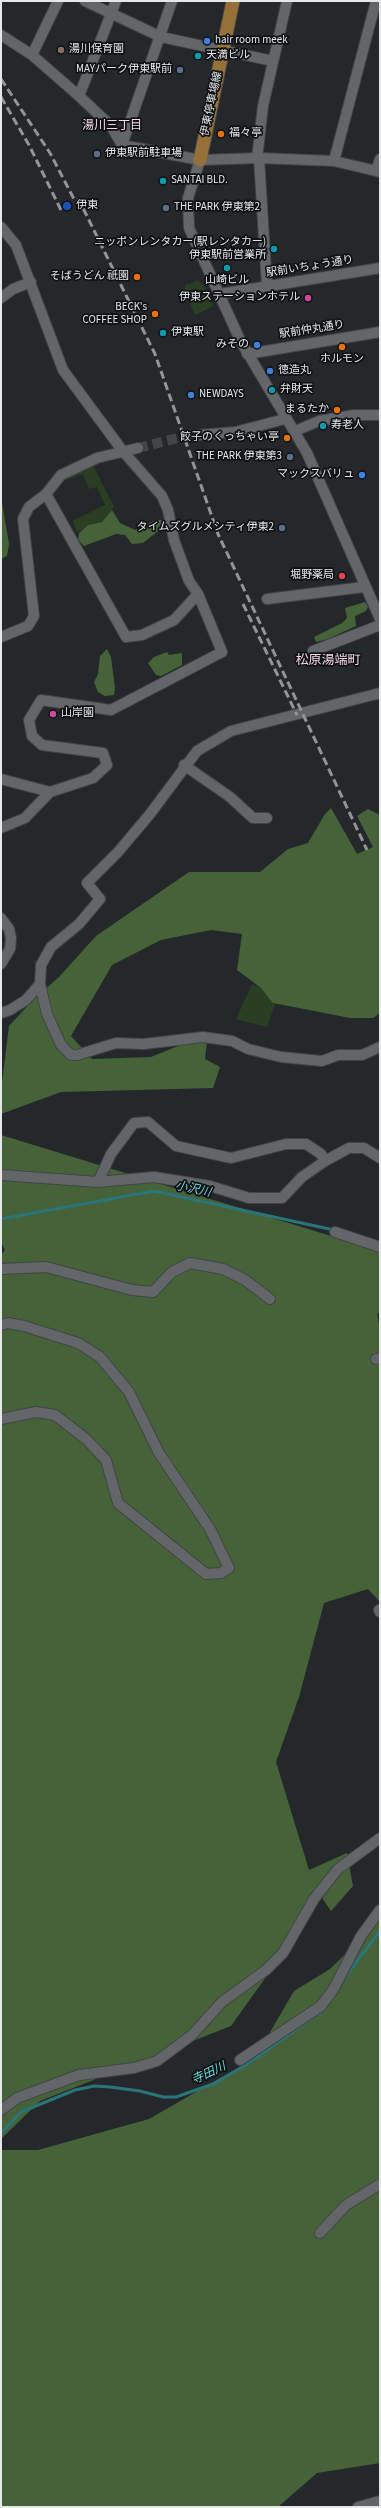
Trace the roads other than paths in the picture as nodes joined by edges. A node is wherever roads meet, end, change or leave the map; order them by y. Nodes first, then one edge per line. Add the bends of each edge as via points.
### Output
1 (58, 1) edge
2 (85, 1) edge
3 (116, 1) edge
4 (172, 1) edge
5 (233, 1) edge
6 (287, 1) edge
7 (376, 1) edge
8 (111, 13) junction
9 (1, 35) edge
10 (161, 37) junction
11 (223, 51) junction
12 (32, 55) junction
13 (273, 61) junction
14 (79, 96) junction
15 (122, 145) junction
16 (258, 158) junction
17 (380, 159) edge
18 (200, 160) junction
19 (334, 160) junction
20 (378, 172) edge
21 (1, 227) edge
22 (380, 268) edge
23 (31, 282) junction
24 (267, 286) junction
25 (220, 294) junction
26 (1, 298) edge
27 (380, 332) edge
28 (247, 354) junction
29 (380, 414) edge
30 (285, 419) junction
31 (295, 431) junction
32 (186, 436) tunnel mouth
33 (138, 448) tunnel mouth
34 (122, 450) junction
35 (46, 494) junction
36 (364, 587) junction
37 (198, 594) junction
38 (267, 599) dead end
39 (379, 614) edge
40 (380, 625) edge
41 (1, 637) edge
42 (313, 651) dead end
43 (380, 694) edge
44 (184, 765) junction
45 (1, 779) edge
46 (50, 792) junction
47 (267, 818) dead end
48 (1, 828) edge
49 (1, 918) edge
50 (1, 964) edge
51 (40, 984) junction
52 (1, 1013) edge
53 (380, 1047) edge
54 (380, 1158) edge
55 (325, 1161) junction
56 (1, 1175) edge
57 (98, 1182) junction
58 (335, 1232) dead end
59 (380, 1247) edge
60 (1, 1269) edge
61 (270, 1299) dead end
62 (1, 1325) edge
63 (1, 1419) edge
64 (380, 1838) edge
65 (380, 1910) edge
66 (240, 2060) dead end
67 (1, 2110) edge
68 (380, 2184) edge
69 (320, 2232) dead end
70 (380, 2501) edge
71 (358, 2507) edge

1 - 12 street
2 - 8 street
3 - 8 street
4 - 10 street
5 - 11 main road, 伊東停車場線
6 - 13 street
7 - 19 street
8 - 10 street
8 - 14 street
9 - 12 street
10 - 11 street
10 - 15 street
11 - 13 street
11 - 18 main road, 伊東停車場線
12 - 14 street
13 - 16 street via 263,106
14 - 15 street via 111,126
15 - 18 street
16 - 18 street
16 - 19 street
16 - 24 street
17 - 20 street
18 - 25 street via 188,198 188,228
19 - 20 street
21 - 23 street via 16,245
22 - 24 street, 駅前いちょう通り
23 - 26 street
23 - 34 street via 63,370
24 - 25 street, 駅前いちょう通り
25 - 28 street
27 - 28 street, 駅前仲丸通り
28 - 30 street
29 - 31 street via 326,420
30 - 31 street
30 - 32 street via 235,432
31 - 36 street via 307,453
33 - 34 street
34 - 35 street via 60,475
34 - 37 street via 162,496 189,581
35 - 37 street via 126,637 142,635 174,620
35 - 41 street via 29,507 23,519 34,616 28,626
36 - 38 street
36 - 39 street
37 - 46 street via 222,652 111,710 41,700 29,720 32,736 42,745 103,753 107,765 93,778
40 - 42 street
43 - 44 street via 231,731 197,751
44 - 47 street via 230,797 253,818
44 - 51 street via 150,814 87,884 100,899 79,924 51,947 41,965
45 - 46 street
46 - 48 street via 25,818
49 - 50 street via 9,929 11,938 10,949
51 - 52 street via 26,1000
51 - 53 street via 47,1014 61,1045 71,1055 116,1043 144,1044 203,1037 232,1041 248,1050 281,1057 322,1061 338,1055 362,1055
54 - 55 street via 364,1148 350,1148
55 - 57 street via 302,1177 282,1198 249,1198 210,1186 154,1177
55 - 57 street via 321,1154 306,1144 286,1144 231,1158 176,1146 148,1122 134,1123 111,1154
56 - 57 street
58 - 59 street
60 - 61 street via 46,1267 132,1290 154,1292 172,1272 190,1263 223,1269 245,1280
62 - 63 street via 8,1323 24,1326 71,1341 100,1356 129,1392 159,1453 210,1529 229,1568 221,1573 206,1574 118,1503 106,1460 86,1438 55,1415 36,1412
64 - 67 street via 338,1869 314,1899 283,1953 266,1970 222,2002 192,2035 157,2061 134,2068 80,2075 17,2098
65 - 66 street via 361,1936 334,1990 321,2006
68 - 69 street via 346,2205
70 - 71 street

